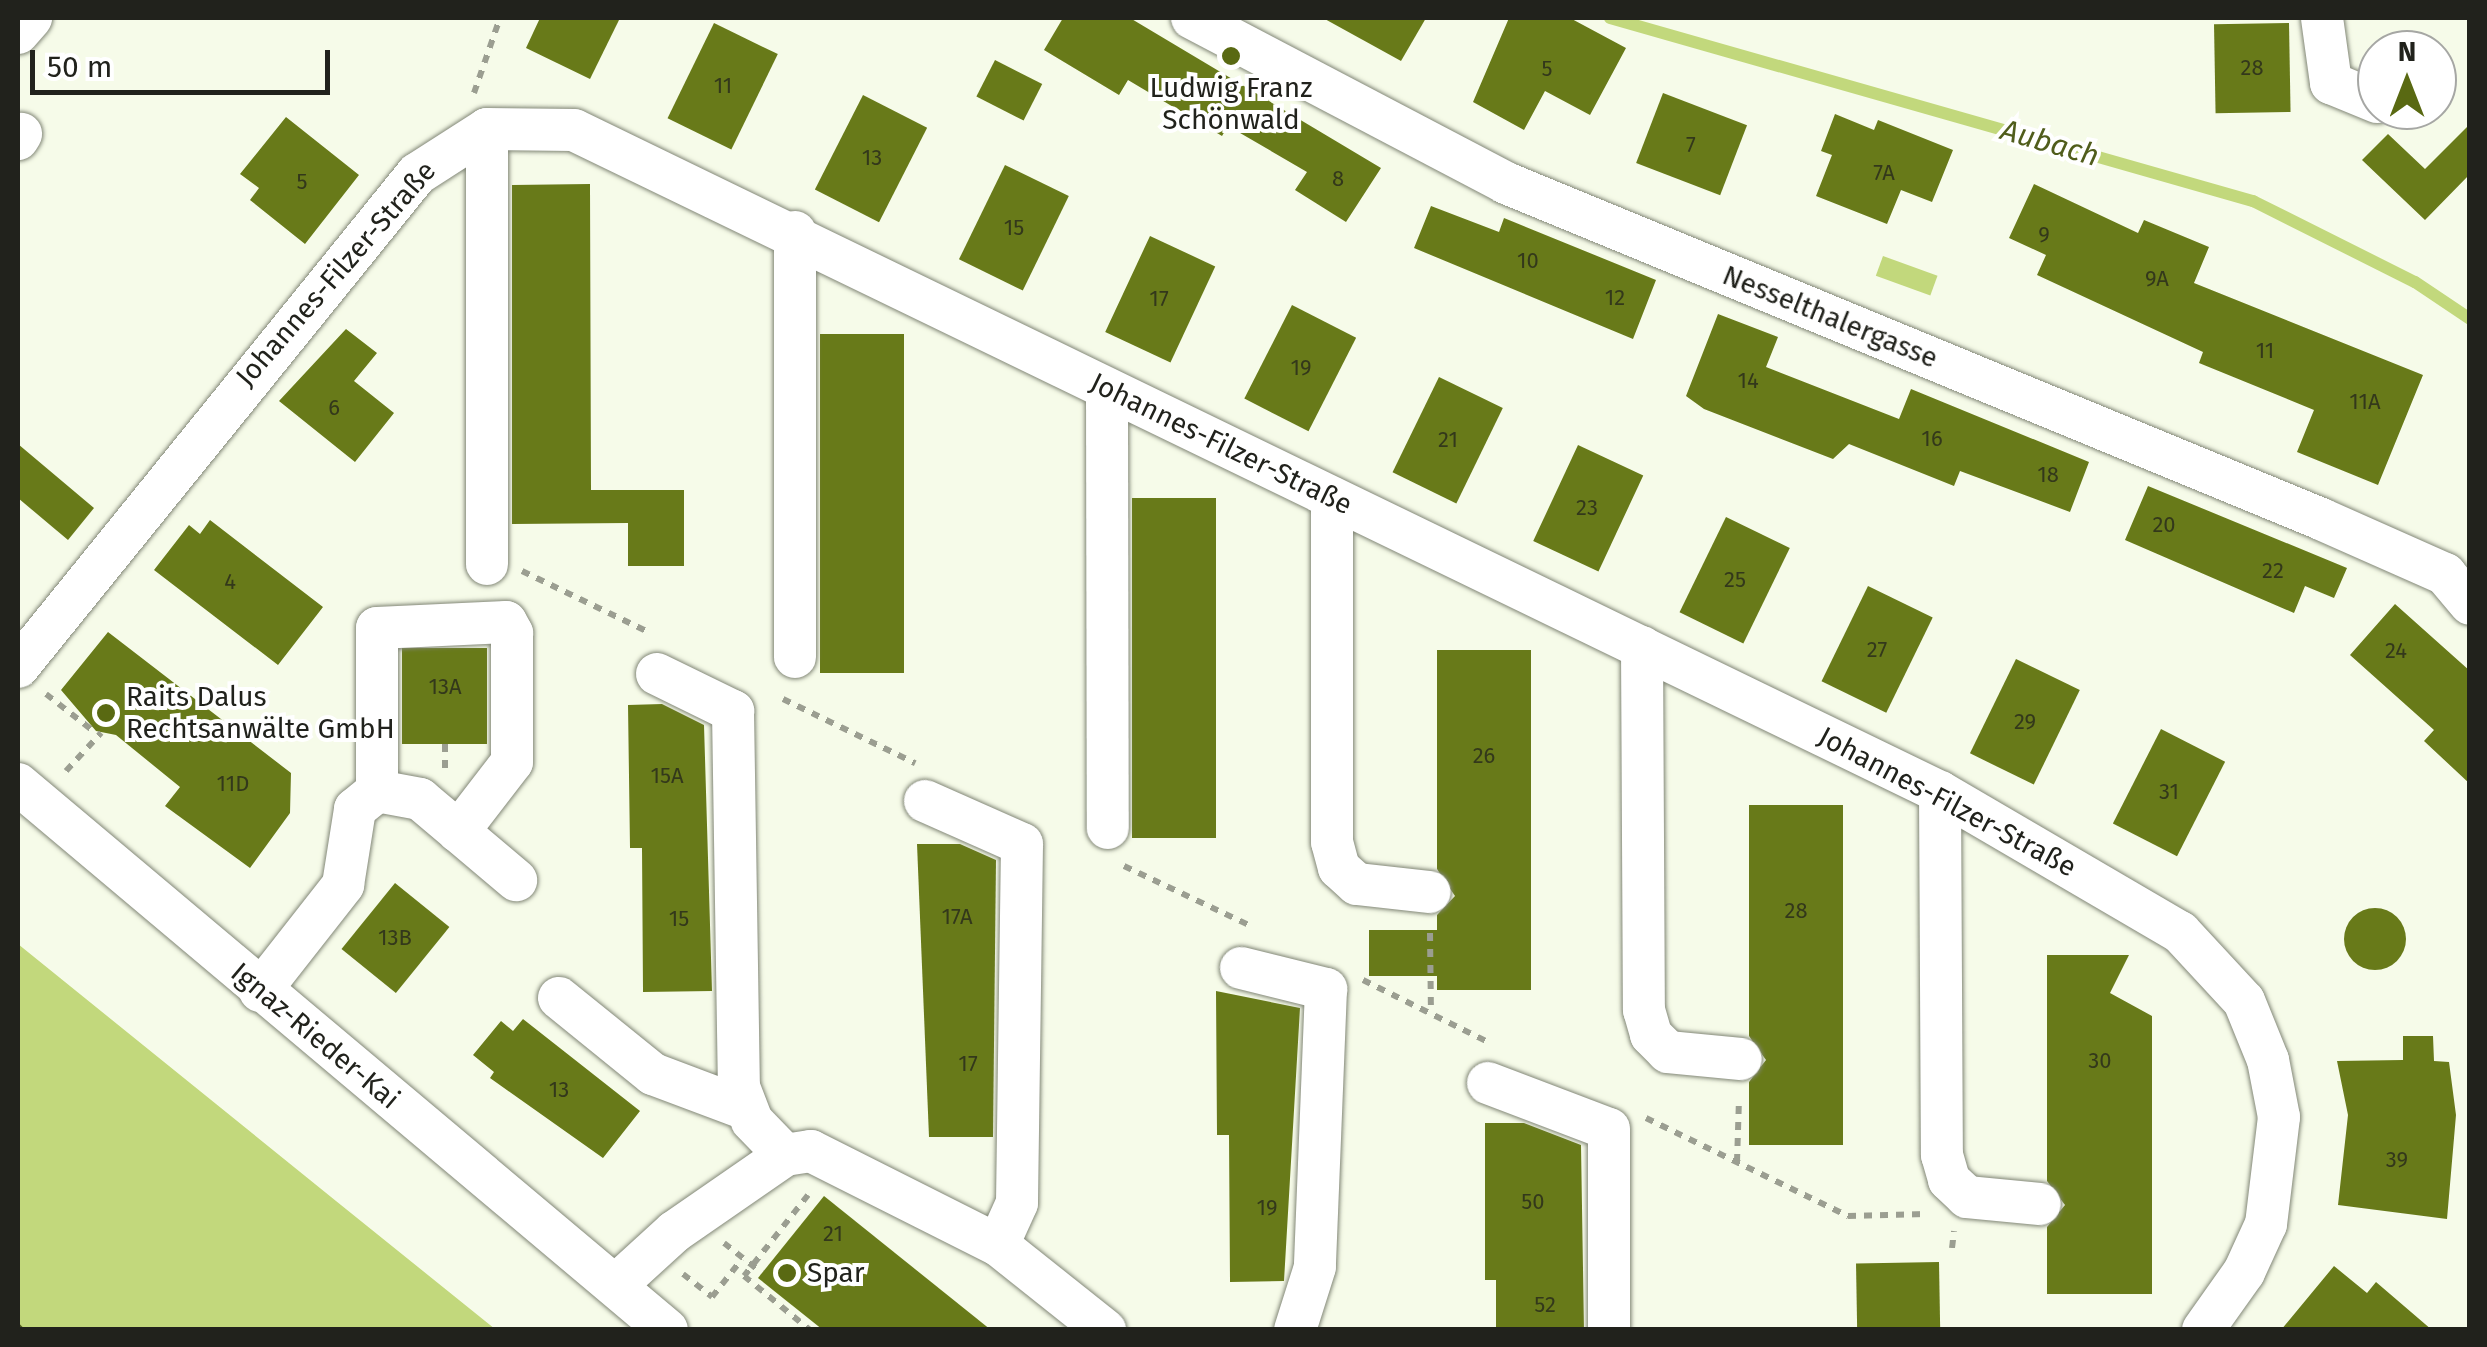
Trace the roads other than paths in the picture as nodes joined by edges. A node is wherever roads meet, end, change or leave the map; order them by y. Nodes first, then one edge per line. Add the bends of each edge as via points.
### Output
1 (30, 18) edge
2 (1192, 18) edge
3 (2322, 18) edge
4 (18, 32) edge
5 (2357, 94) edge
6 (480, 132) junction
7 (795, 232) junction
8 (1108, 389) junction
9 (1332, 498) junction
10 (487, 564) road end
11 (2470, 604) edge
12 (1642, 647) junction
13 (659, 656) road end
14 (795, 656) dead end
15 (23, 674) edge
16 (924, 784) road end
17 (378, 792) junction
18 (1940, 792) junction
19 (30, 794) edge
20 (458, 832) junction
21 (1108, 843) road end
22 (516, 880) dead end
23 (1430, 892) road end
24 (1241, 968) dead end
25 (260, 991) junction
26 (559, 998) dead end
27 (1741, 1059) road end
28 (1491, 1064) road end
29 (746, 1110) junction
30 (785, 1155) junction
31 (2040, 1204) dead end
32 (998, 1245) junction
33 (616, 1285) junction
34 (667, 1330) edge
35 (1105, 1330) edge
36 (1295, 1330) edge
37 (1609, 1330) edge
38 (2202, 1330) edge

1 - 4 street
2 - 11 street, Nesselthalergasse via 1506,183 2322,519 2445,574
3 - 5 street via 2331,83
6 - 7 street, Johannes-Filzer-Straße via 574,130
6 - 10 street
6 - 15 street, Johannes-Filzer-Straße via 417,174 363,235
7 - 8 street, Johannes-Filzer-Straße
7 - 14 street
8 - 9 street, Johannes-Filzer-Straße
8 - 21 street
9 - 12 street, Johannes-Filzer-Straße
9 - 23 street via 1332,842 1339,868 1357,884
12 - 18 street, Johannes-Filzer-Straße
12 - 27 street via 1644,1010 1651,1035 1668,1052
13 - 29 street via 732,711 738,1071
16 - 32 street via 1022,844 1017,1203
17 - 20 street via 411,793
17 - 20 street via 377,628 506,622 512,633 512,762
17 - 25 street via 356,810 343,885
18 - 31 street via 1942,1155 1949,1180 1967,1197
18 - 38 street, Johannes-Filzer-Straße via 2180,932 2222,972 2257,1028 2279,1117 2273,1200 2244,1272
19 - 25 street, Ignaz-Rieder-Kai
20 - 22 street
24 - 36 street via 1326,988 1315,1267
25 - 33 street, Ignaz-Rieder-Kai
26 - 29 street via 653,1074
28 - 37 street via 1609,1130
29 - 30 street
30 - 32 street via 823,1156
30 - 33 street via 674,1232
32 - 35 street
33 - 34 street, Ignaz-Rieder-Kai

